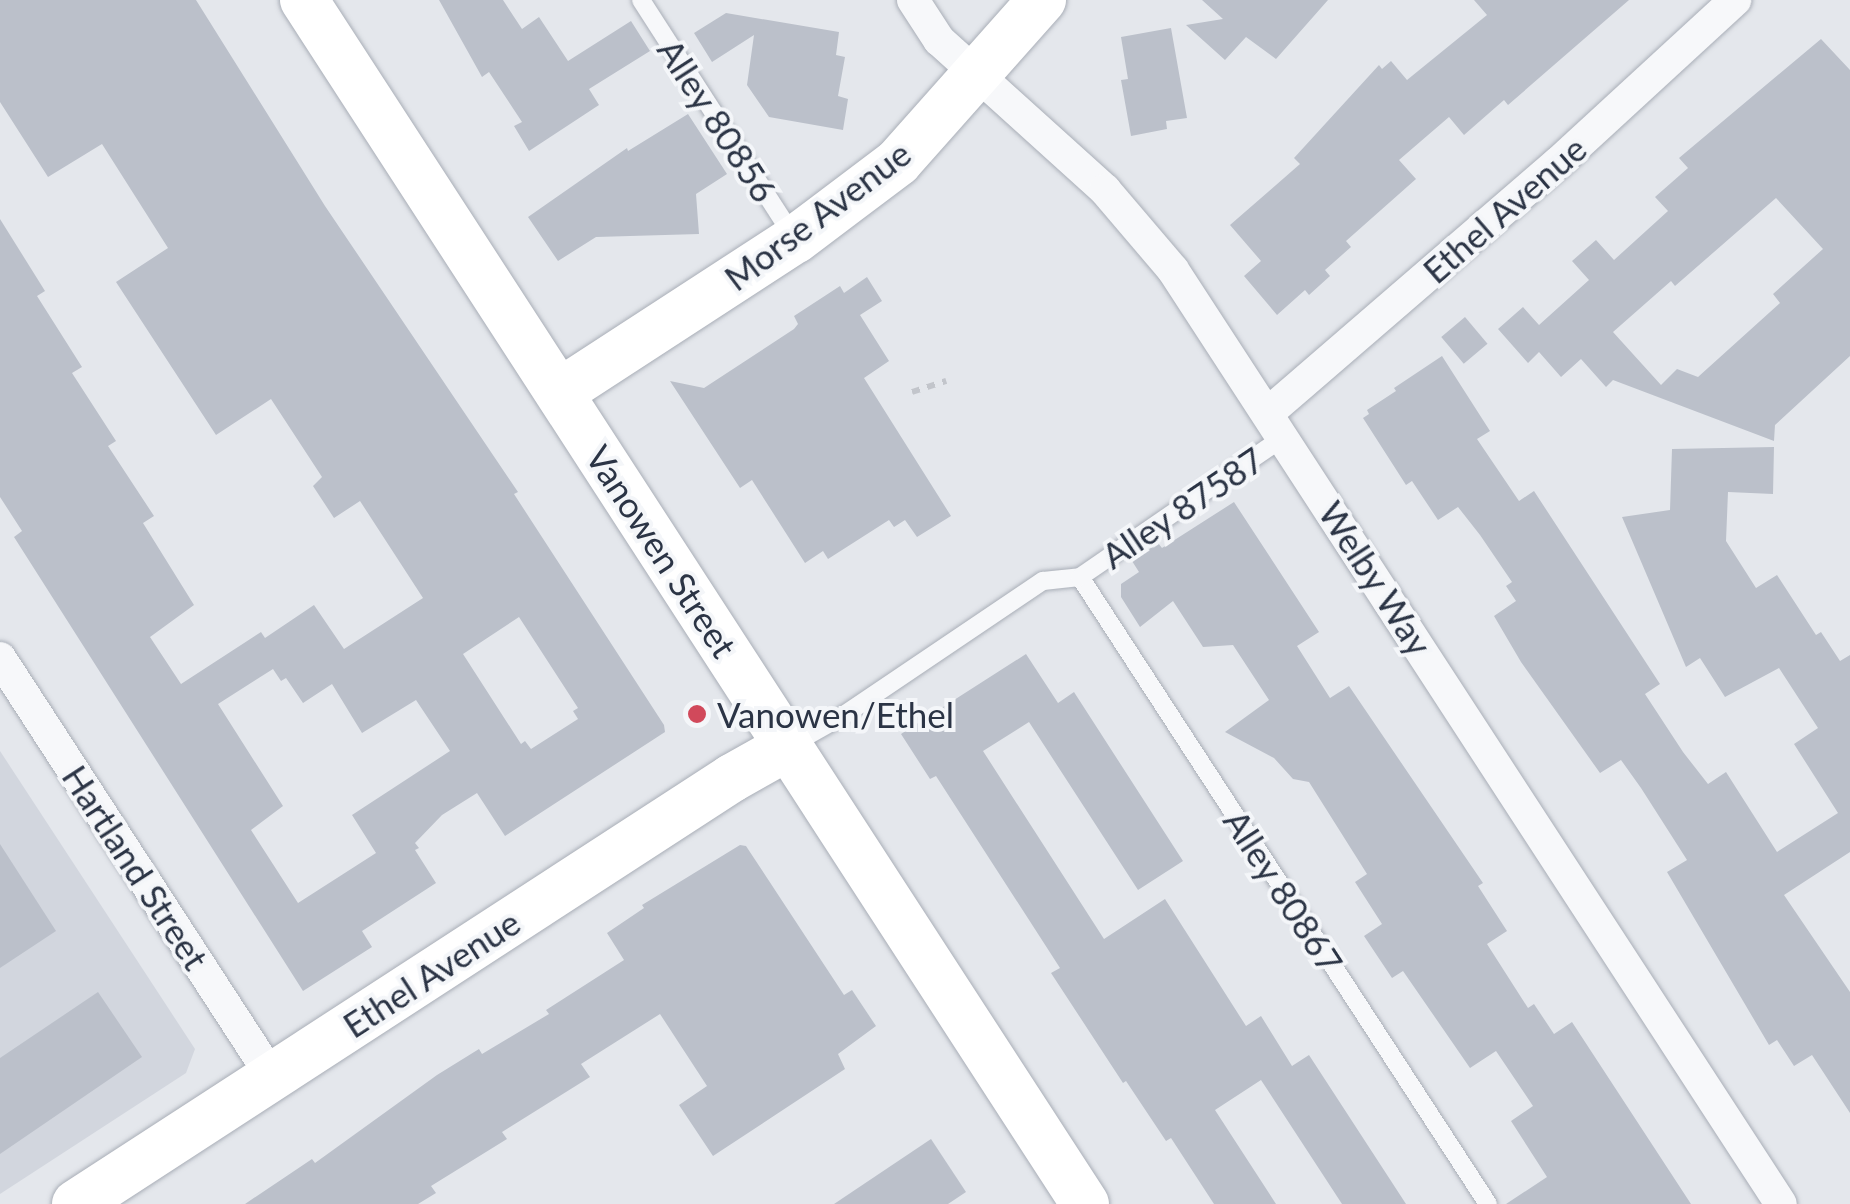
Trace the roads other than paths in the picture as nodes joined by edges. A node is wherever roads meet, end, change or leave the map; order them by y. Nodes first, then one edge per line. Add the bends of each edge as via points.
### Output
1 (304, 0) edge
2 (641, 0) edge
3 (913, 0) edge
4 (1042, 0) edge
5 (1736, 0) edge
6 (977, 76) junction
7 (796, 239) junction
8 (560, 392) junction
9 (1276, 425) junction
10 (1080, 577) junction
11 (0, 658) edge
12 (789, 746) junction
13 (272, 1076) junction
14 (76, 1204) edge
15 (1085, 1204) edge
16 (1488, 1204) edge
17 (1780, 1204) edge

1 - 8 street, Vanowen Street
2 - 7 lane, Alley 80856
3 - 6 street, Welby Way via 939,40
4 - 6 street, Morse Avenue
5 - 9 street, Ethel Avenue
6 - 7 street, Morse Avenue via 898,162
6 - 9 street, Welby Way via 1105,190 1173,270
7 - 8 street, Morse Avenue
8 - 12 street, Vanowen Street
9 - 10 lane, Alley 87587
9 - 17 street, Welby Way
10 - 12 lane via 1044,580
10 - 16 lane, Alley 80867
11 - 13 street, Hartland Street
12 - 13 street, Ethel Avenue
12 - 15 street, Vanowen Street
13 - 14 street, Ethel Avenue

